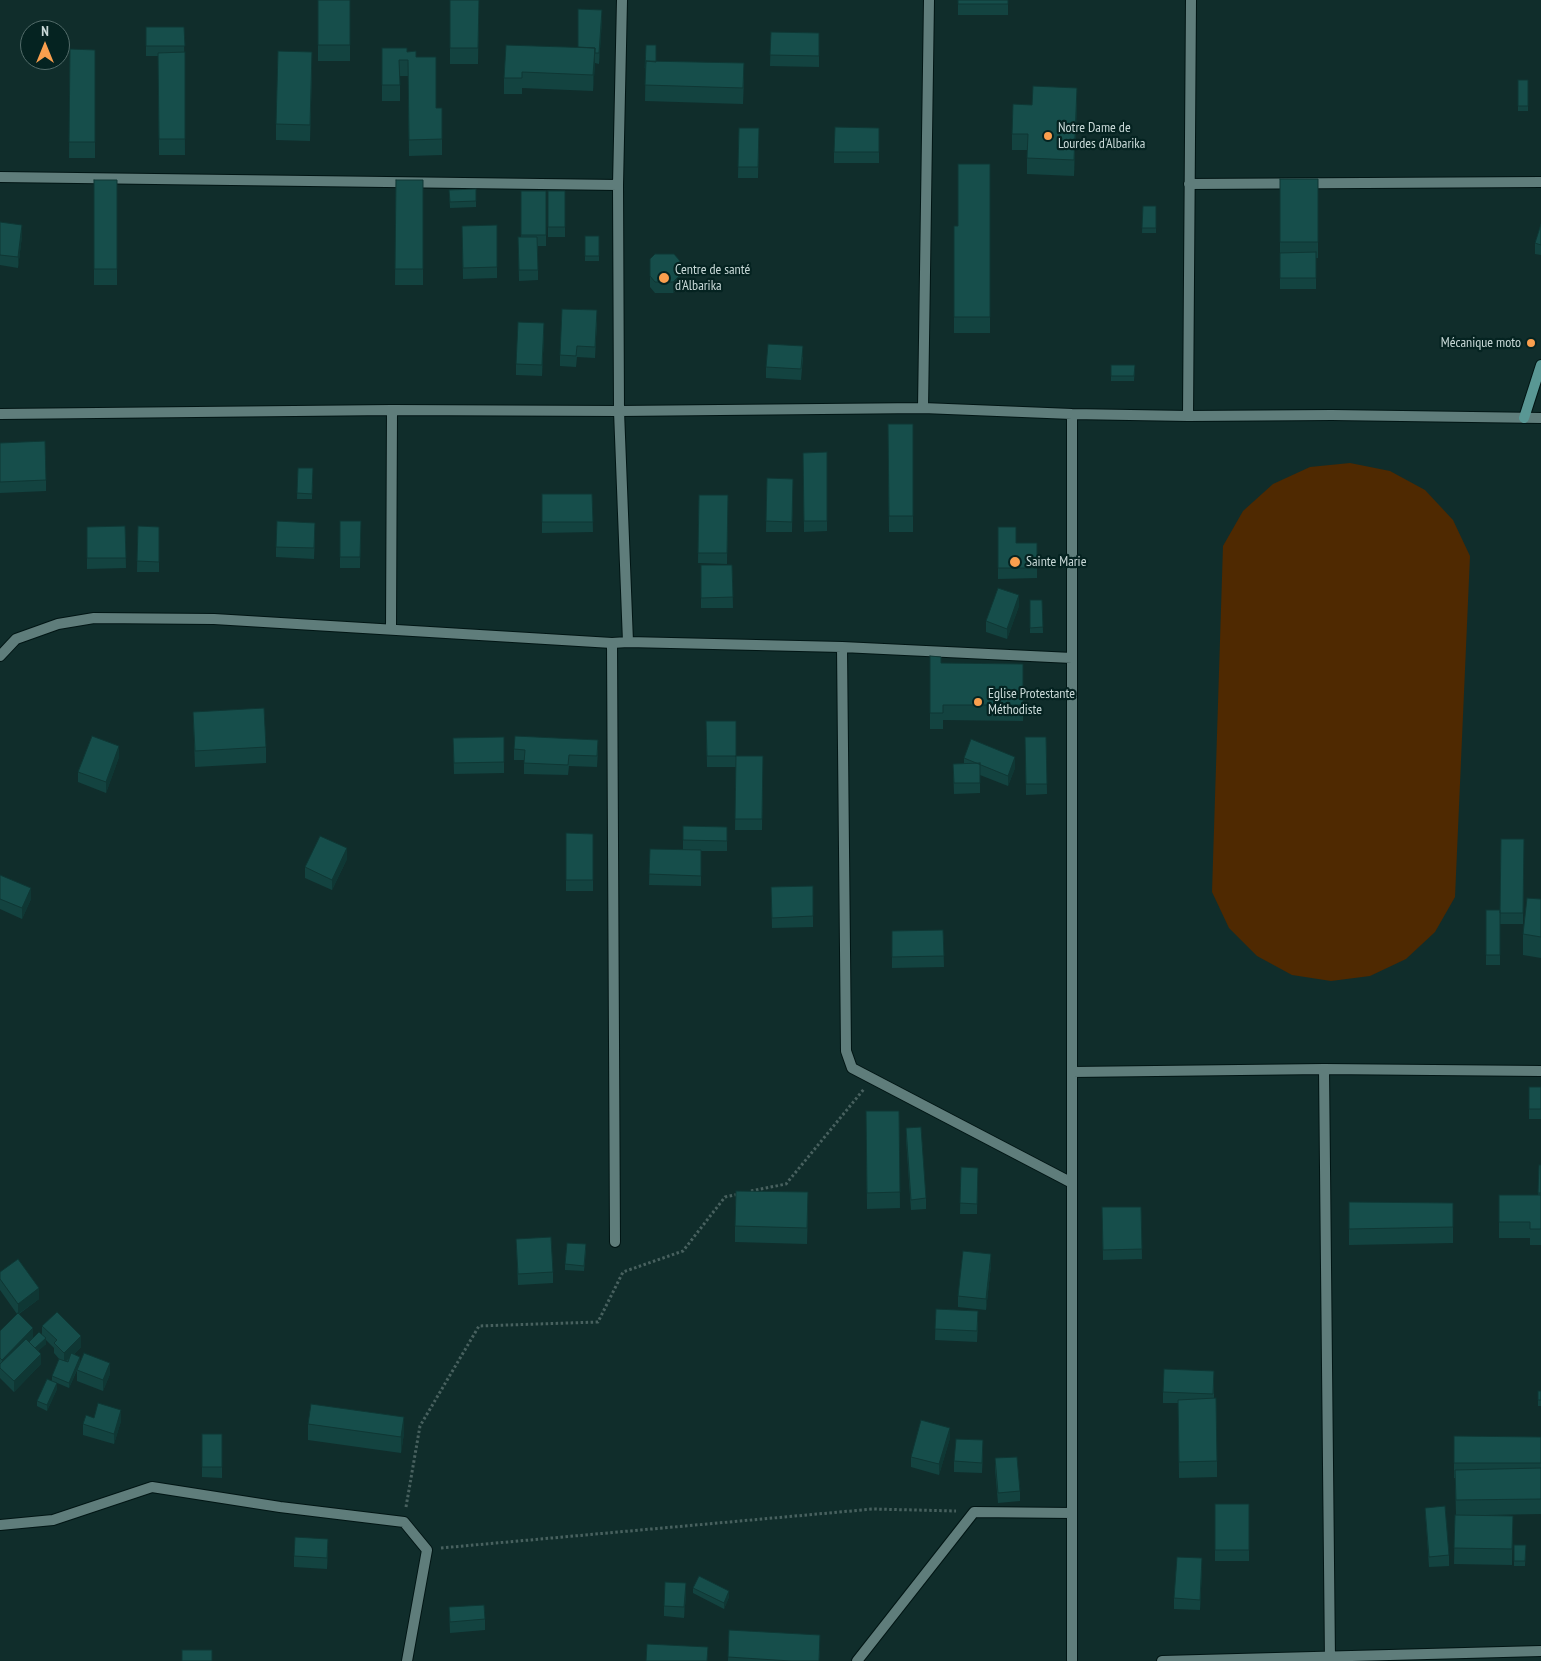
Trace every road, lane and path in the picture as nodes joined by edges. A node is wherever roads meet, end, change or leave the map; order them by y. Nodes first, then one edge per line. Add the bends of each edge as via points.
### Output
1 (622, 0) edge
2 (929, 0) edge
3 (1191, 0) edge
4 (0, 177) edge
5 (1541, 182) edge
6 (1189, 184) junction
7 (618, 185) junction
8 (1541, 365) edge
9 (923, 408) junction
10 (392, 410) junction
11 (619, 411) junction
12 (0, 414) edge
13 (1072, 414) junction
14 (1188, 416) junction
15 (1524, 418) junction
16 (1541, 418) edge
17 (391, 629) junction
18 (628, 642) junction
19 (612, 643) junction
20 (842, 646) junction
21 (0, 656) edge
22 (1072, 658) junction
23 (1324, 1069) junction
24 (1541, 1071) edge
25 (1072, 1072) junction
26 (872, 1079) junction
27 (1072, 1183) junction
28 (615, 1242) dead end
29 (974, 1512) junction
30 (1072, 1513) junction
31 (404, 1522) junction
32 (0, 1525) edge
33 (427, 1550) junction
34 (1541, 1650) edge
35 (1330, 1659) edge
36 (407, 1661) edge
37 (858, 1661) edge
38 (1072, 1661) edge
39 (1162, 1661) edge

1 - 7 street
2 - 9 street
3 - 6 street
4 - 7 street
5 - 6 street
6 - 14 street
7 - 11 street
8 - 15 street
9 - 11 street
9 - 13 street
10 - 11 street
10 - 12 street
10 - 17 street
11 - 18 street
13 - 14 street
13 - 22 street
14 - 15 street
15 - 16 street
17 - 19 street
17 - 21 street via 214,619 94,618 58,624 16,639
18 - 19 street
18 - 20 street
19 - 28 street
20 - 22 street
20 - 26 street via 846,1051 852,1068
22 - 25 street
23 - 24 street
23 - 25 street
23 - 35 street
25 - 27 street
26 - 27 street
26 - 31 path via 786,1184 725,1197 683,1251 623,1272 598,1322 479,1326 420,1426
27 - 30 street
29 - 30 street
29 - 33 path via 873,1509
29 - 37 street
30 - 38 street
31 - 32 street via 152,1487 53,1520
31 - 33 street
33 - 36 street
34 - 35 street
35 - 39 street

